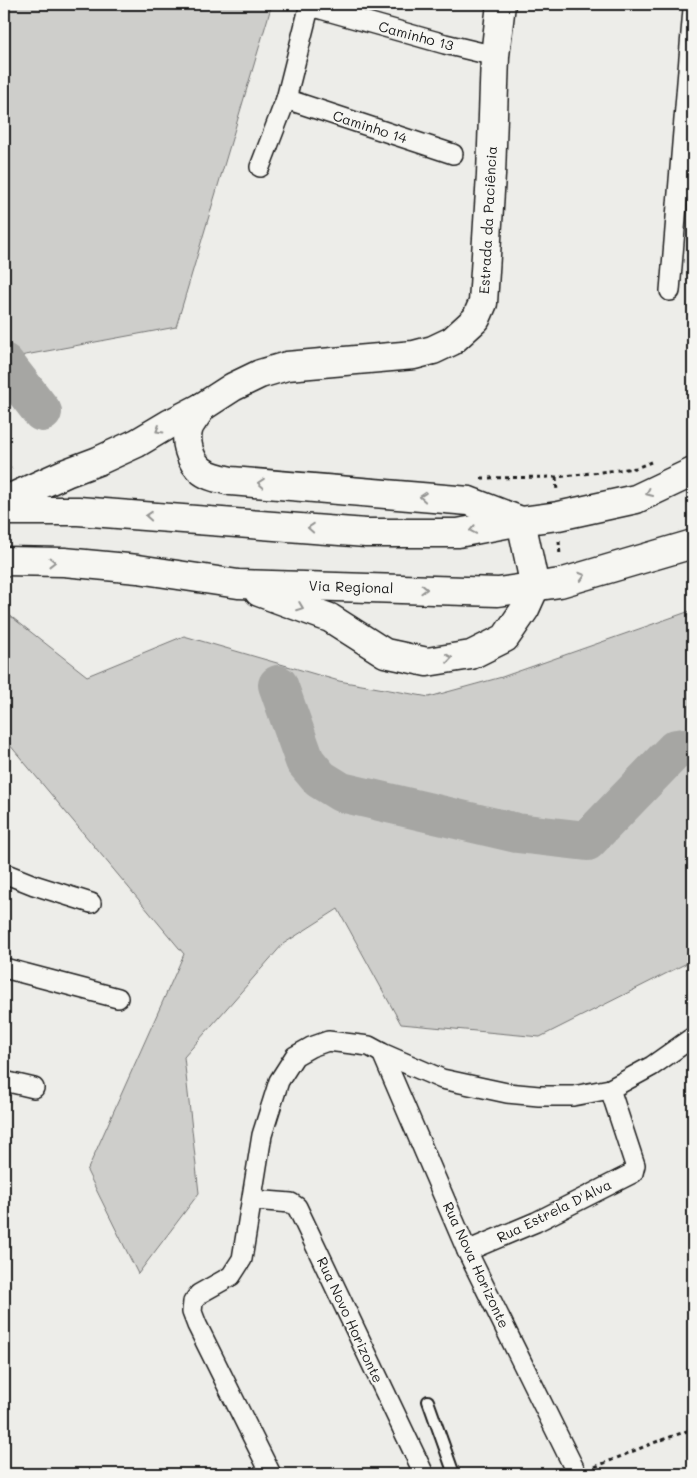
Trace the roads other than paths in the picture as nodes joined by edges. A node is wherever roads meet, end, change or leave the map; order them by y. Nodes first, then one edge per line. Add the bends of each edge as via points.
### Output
1 (501, 4) edge
2 (310, 5) edge
3 (693, 9) edge
4 (495, 56) junction
5 (286, 99) junction
6 (453, 154) dead end
7 (260, 167) dead end
8 (670, 292) dead end
9 (202, 408) junction
10 (693, 472) edge
11 (4, 501) edge
12 (4, 510) edge
13 (521, 521) junction
14 (693, 544) edge
15 (4, 561) edge
16 (238, 584) junction
17 (535, 587) junction
18 (4, 873) edge
19 (91, 903) dead end
20 (4, 968) edge
21 (118, 998) dead end
22 (693, 1037) edge
23 (382, 1053) junction
24 (4, 1081) edge
25 (34, 1088) dead end
26 (610, 1088) junction
27 (253, 1200) junction
28 (467, 1251) junction
29 (428, 1402) dead end
30 (271, 1474) edge
31 (424, 1474) edge
32 (454, 1474) edge
33 (578, 1474) edge

1 - 4 main road, Estrada da Paciência
2 - 4 street, Caminho 13
2 - 5 street
3 - 8 street
4 - 9 main road, Estrada da Paciência via 483,303 476,319 452,341 433,350 414,355 287,366 233,387
5 - 6 street, Caminho 14
5 - 7 street
9 -> 11 main road, Estrada da Paciência via 137,443
13 -> 9 main road, Estrada da Paciência via 469,502 216,478 201,471 192,459 187,443 189,428
10 -> 13 main road via 636,499
13 -> 12 main road via 458,533 366,533 78,510
13 - 17 main road
17 -> 14 main road, Via Regional via 560,583
15 -> 16 main road, Via Regional via 64,562 138,569
16 -> 17 main road, Via Regional via 498,592
16 -> 17 main road via 330,618 385,653 427,662 471,655 505,638 526,609
18 - 19 street
20 - 21 street
22 - 26 street via 652,1066
23 - 26 street via 442,1079 507,1094 573,1096
23 - 27 street via 369,1046 328,1041 295,1056 278,1081 262,1135
23 - 28 street, Rua Nova Horizonte
24 - 25 street
26 - 28 street, Rua Estrela D'Alva via 635,1165 633,1172 536,1222
27 - 30 street via 242,1259 230,1276 199,1294 193,1302 192,1312
27 - 31 street, Rua Novo Horizonte via 290,1203 297,1207
28 - 33 street, Rua Nova Horizonte
29 - 32 lane

